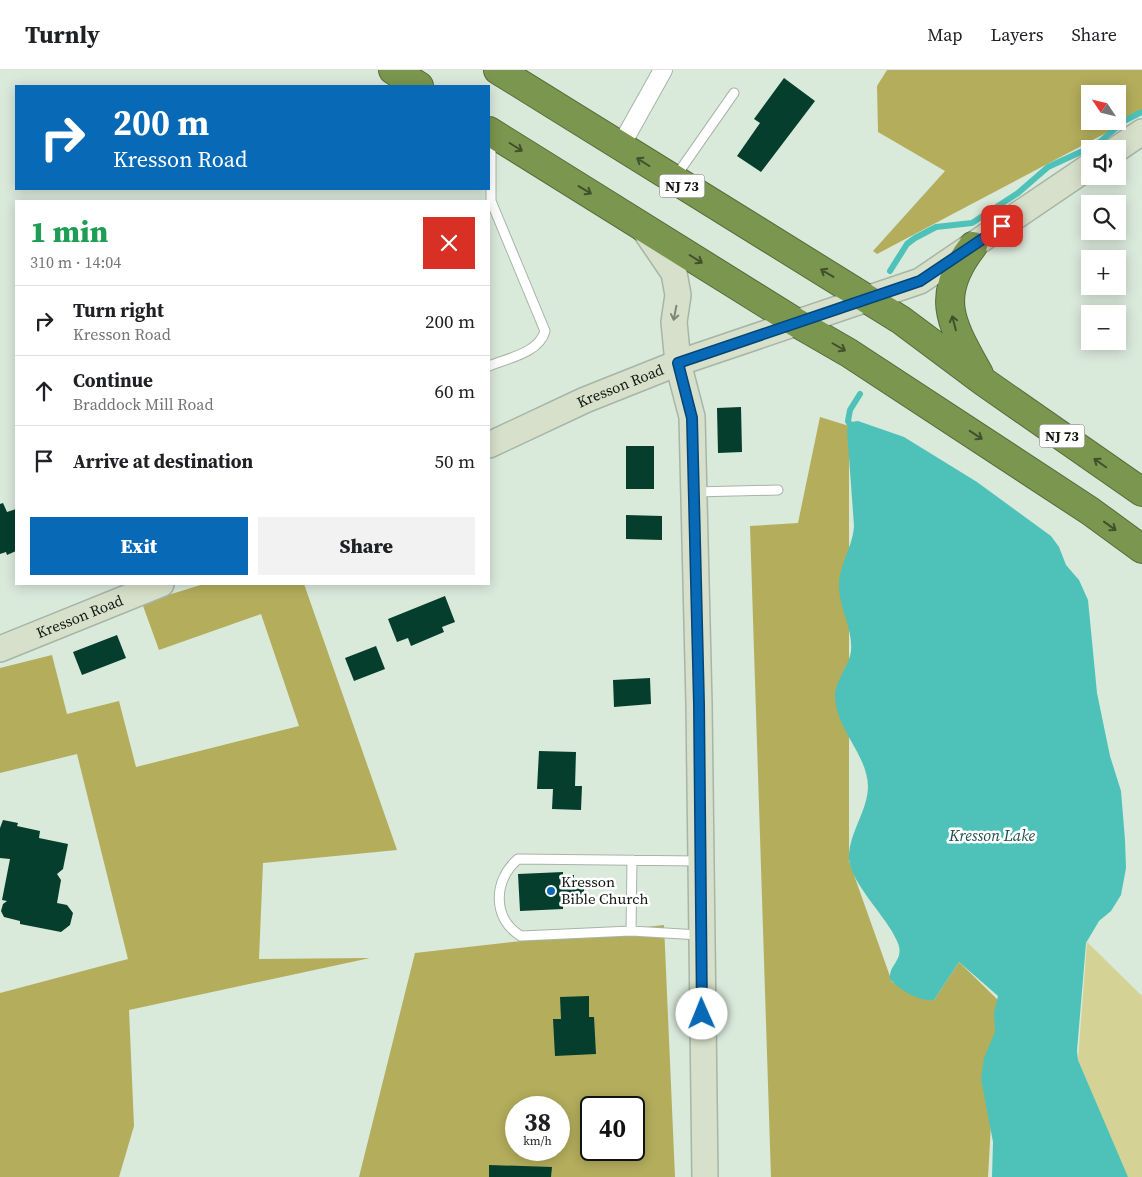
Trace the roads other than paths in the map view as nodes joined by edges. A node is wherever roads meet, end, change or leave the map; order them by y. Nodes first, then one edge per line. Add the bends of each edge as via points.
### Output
1 (393, 70) edge
2 (498, 70) edge
3 (662, 70) edge
4 (417, 85) edge
5 (734, 93) dead end
6 (490, 131) edge
7 (1142, 132) edge
8 (1126, 142) edge
9 (620, 147) junction
10 (1081, 172) edge
11 (672, 180) junction
12 (490, 201) edge
13 (640, 223) junction
14 (973, 246) junction
15 (869, 298) junction
16 (796, 323) junction
17 (678, 363) junction
18 (490, 366) edge
19 (984, 382) junction
20 (490, 445) edge
21 (778, 490) dead end
22 (1142, 492) edge
23 (692, 493) junction
24 (1142, 548) edge
25 (159, 585) edge
26 (0, 649) edge
27 (632, 860) junction
28 (700, 861) junction
29 (631, 931) junction
30 (701, 935) junction
31 (705, 1177) edge

1 - 4 highway
2 - 9 highway, NJ 73
3 - 9 street
5 - 11 lane
6 - 12 lane
6 -> 13 highway
7 - 8 street
11 -> 9 highway, NJ 73
10 - 14 street, Kresson Road
15 -> 11 highway, NJ 73
12 - 18 lane via 544,331 534,348
13 -> 16 highway
13 -> 17 street via 674,273 678,295 674,322
14 - 15 street, Kresson Road via 920,281
19 -> 14 highway via 954,328 950,306 952,279 958,264
15 - 16 street, Kresson Road
15 - 19 highway, NJ 73
16 - 17 street, Kresson Road
16 -> 24 highway via 981,439
17 - 20 street, Kresson Road via 585,400
17 - 23 street via 692,418
22 -> 19 highway, NJ 73
21 - 23 lane
23 - 28 street
25 - 26 street, Kresson Road
27 - 28 lane
27 - 29 lane
27 - 29 lane via 518,859 503,877 499,897 505,920 521,936
28 - 30 street
29 - 30 lane
30 - 31 street

